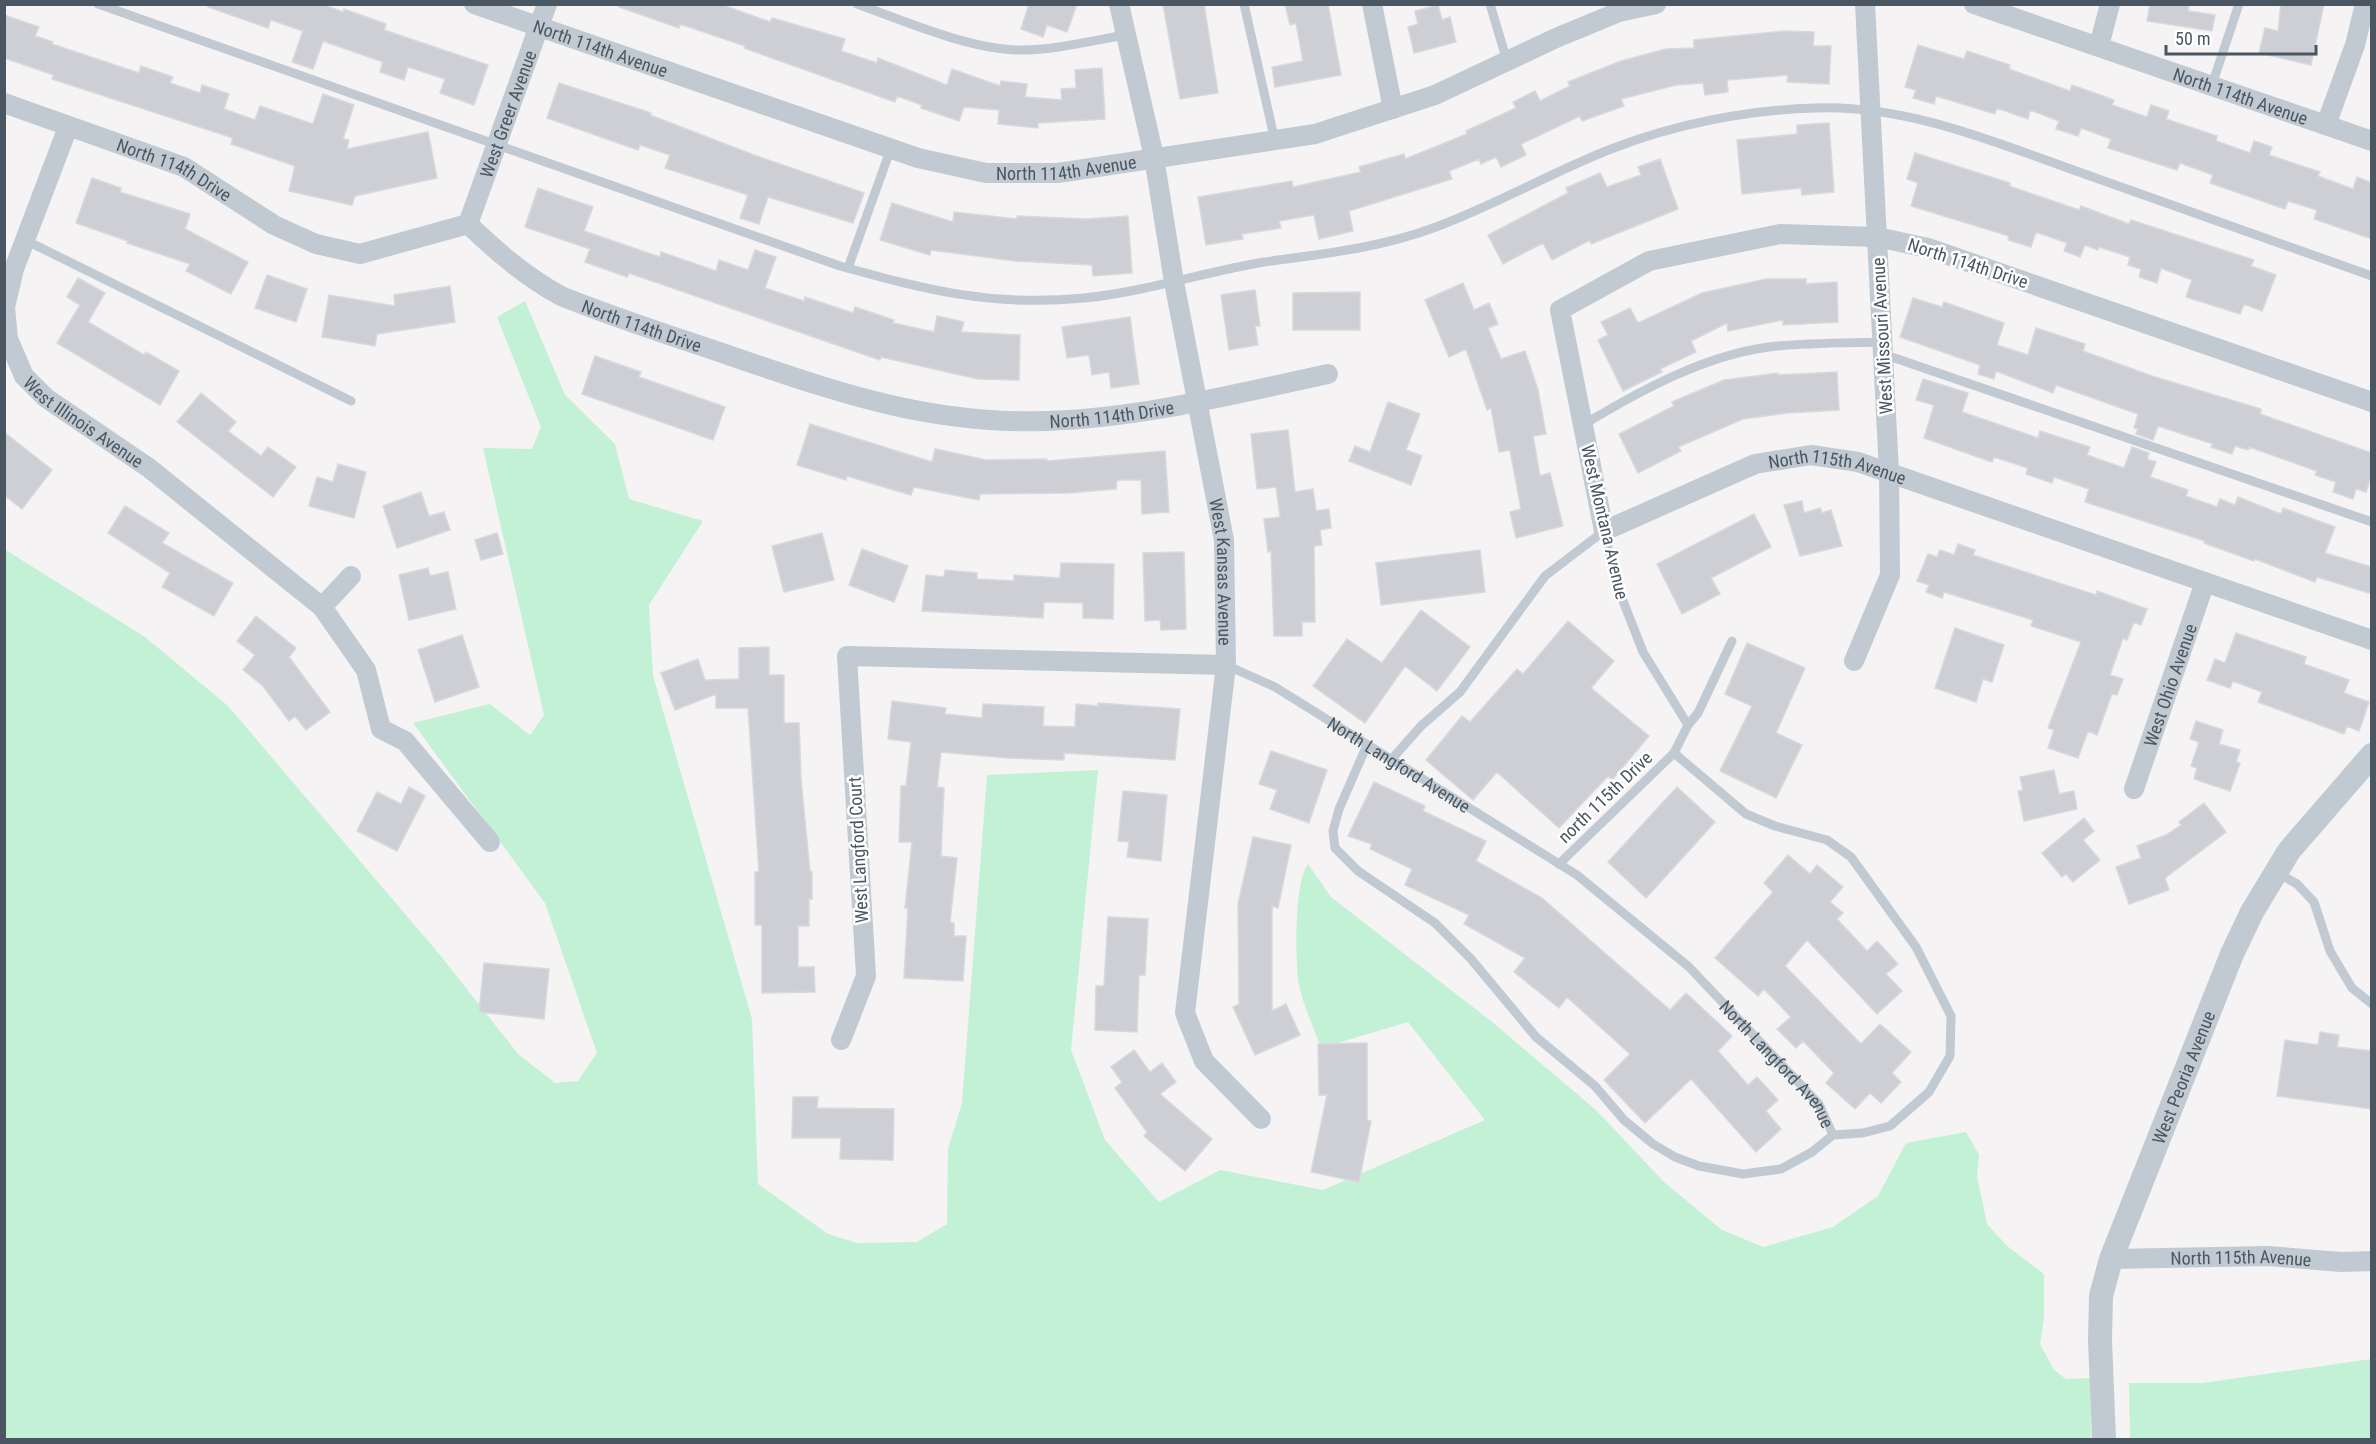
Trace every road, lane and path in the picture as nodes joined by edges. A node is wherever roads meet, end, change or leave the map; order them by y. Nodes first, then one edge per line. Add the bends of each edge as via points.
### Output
1 (98, 4) edge
2 (474, 4) edge
3 (547, 4) edge
4 (857, 4) edge
5 (1119, 4) edge
6 (1244, 4) edge
7 (1372, 4) edge
8 (1490, 4) edge
9 (1656, 4) edge
10 (1864, 4) edge
11 (1974, 4) edge
12 (2110, 4) edge
13 (2239, 4) edge
14 (2365, 4) edge
15 (1618, 8) edge
16 (1993, 8) edge
17 (539, 27) junction
18 (1125, 35) junction
19 (2099, 46) junction
20 (1507, 61) junction
21 (2212, 85) junction
22 (4, 103) edge
23 (1394, 109) junction
24 (1870, 112) junction
25 (2326, 125) junction
26 (68, 127) junction
27 (1275, 141) junction
28 (2372, 141) edge
29 (496, 145) junction
30 (891, 148) junction
31 (1154, 157) junction
32 (468, 224) junction
33 (1876, 237) junction
34 (25, 240) junction
35 (848, 268) junction
36 (2372, 276) edge
37 (1174, 282) junction
38 (1560, 310) joint
39 (1883, 348) junction
40 (1328, 374) dead end
41 (351, 401) dead end
42 (2372, 402) edge
43 (1197, 403) junction
44 (1583, 425) junction
45 (1889, 472) junction
46 (2372, 522) edge
47 (1604, 531) junction
48 (351, 576) dead end
49 (2205, 582) junction
50 (322, 607) junction
51 (2372, 640) edge
52 (1732, 641) dead end
53 (847, 656) joint
54 (1854, 661) dead end
55 (1226, 665) junction
56 (1688, 725) junction
57 (1367, 745) junction
58 (1674, 753) junction
59 (2372, 755) edge
60 (1391, 760) junction
61 (2134, 789) dead end
62 (490, 842) dead end
63 (1559, 864) junction
64 (2276, 872) junction
65 (2372, 1005) edge
66 (841, 1040) dead end
67 (1261, 1119) dead end
68 (1833, 1134) junction
69 (2111, 1260) junction
70 (2372, 1261) edge
71 (2104, 1440) edge

1 - 29 lane
2 - 17 street, North 114th Avenue
3 - 17 street, West Greer Avenue
4 - 18 lane via 948,36 1005,49 1038,49
5 - 18 street, West Kansas Avenue
6 - 27 lane
7 - 23 street
8 - 20 lane
9 - 15 street, North 114th Avenue
10 - 24 street, West Missouri Avenue
11 - 16 street, North 114th Avenue
12 - 19 street
13 - 21 lane
14 - 25 street via 2355,45
15 - 20 street, North 114th Avenue
16 - 19 street, North 114th Avenue
17 - 29 street, West Greer Avenue
17 - 30 street, North 114th Avenue
18 - 31 street, West Kansas Avenue
19 - 21 street, North 114th Avenue
20 - 23 street, North 114th Avenue via 1445,91
21 - 25 street, North 114th Avenue
22 - 26 street, North 114th Drive
23 - 27 street, North 114th Avenue via 1315,134
24 - 33 street, West Missouri Avenue
24 - 36 lane via 1987,139
24 - 37 lane via 1817,108 1778,111 1677,129 1607,151 1430,229 1337,253 1261,263
25 - 28 street, North 114th Avenue
26 - 32 street, North 114th Drive via 184,167 274,225 316,244 360,254
26 - 34 street, West Illinois Avenue
27 - 31 street, North 114th Avenue
29 - 32 street, West Greer Avenue
29 - 35 lane
30 - 31 street, North 114th Avenue via 950,166 1018,175 1096,169
30 - 35 lane
31 - 37 street, West Kansas Avenue
32 - 43 street, North 114th Drive via 533,281 561,296 874,403 958,418 1044,421 1089,419
33 - 38 street, North 114th Drive via 1780,234 1649,261
33 - 39 street, West Missouri Avenue
33 - 42 street, North 114th Drive via 1928,248
34 - 41 lane
34 - 50 street, West Illinois Avenue via 5,307 8,339 24,376 46,398 149,468
35 - 37 lane via 923,289 1009,300 1084,298
37 - 43 street, West Kansas Avenue
38 - 44 street, West Montana Avenue
39 - 44 lane via 1775,346 1723,357 1671,378
39 - 45 street, West Missouri Avenue
39 - 46 lane
40 - 43 street, North 114th Drive
43 - 55 street, West Kansas Avenue via 1224,540
44 - 47 street, West Montana Avenue
45 - 47 street, North 115th Avenue via 1858,462 1810,455 1755,464
45 - 49 street, North 115th Avenue
45 - 54 street, West Missouri Avenue via 1890,575
47 - 56 lane, West Montana Avenue via 1616,583 1643,652
47 - 60 lane, North 115th Avenue via 1545,576 1460,692 1421,726
48 - 50 street
49 - 51 street, North 115th Avenue
49 - 61 street, West Ohio Avenue
50 - 62 street, West Illinois Avenue via 366,670 381,729 405,741
52 - 56 lane via 1698,714
53 - 55 street, North Langford Avenue
53 - 66 street, West Langford Court via 866,976
55 - 57 lane, North Langford Avenue via 1275,687
55 - 67 street, West Kansas Avenue via 1185,1013 1204,1061
56 - 58 lane
57 - 60 lane, North Langford Avenue
57 - 68 lane via 1339,809 1333,831 1335,848 1358,871 1435,923 1471,959 1536,1037 1595,1086 1623,1120 1676,1157 1699,1166 1743,1174 1781,1169 1812,1152
58 - 63 lane, north 115th Drive
58 - 68 lane via 1746,814 1827,840 1851,857 1916,947 1951,1016 1950,1056 1929,1092 1890,1126 1863,1133
59 - 64 street, West Peoria Avenue via 2289,851
60 - 63 lane, North Langford Avenue
63 - 68 lane, North Langford Avenue via 1689,967 1819,1104
64 - 65 lane via 2297,884 2314,902 2330,951 2352,988
64 - 69 street, West Peoria Avenue via 2232,954
69 - 70 street, North 115th Avenue via 2268,1256
69 - 71 street, West Peoria Avenue via 2101,1296

